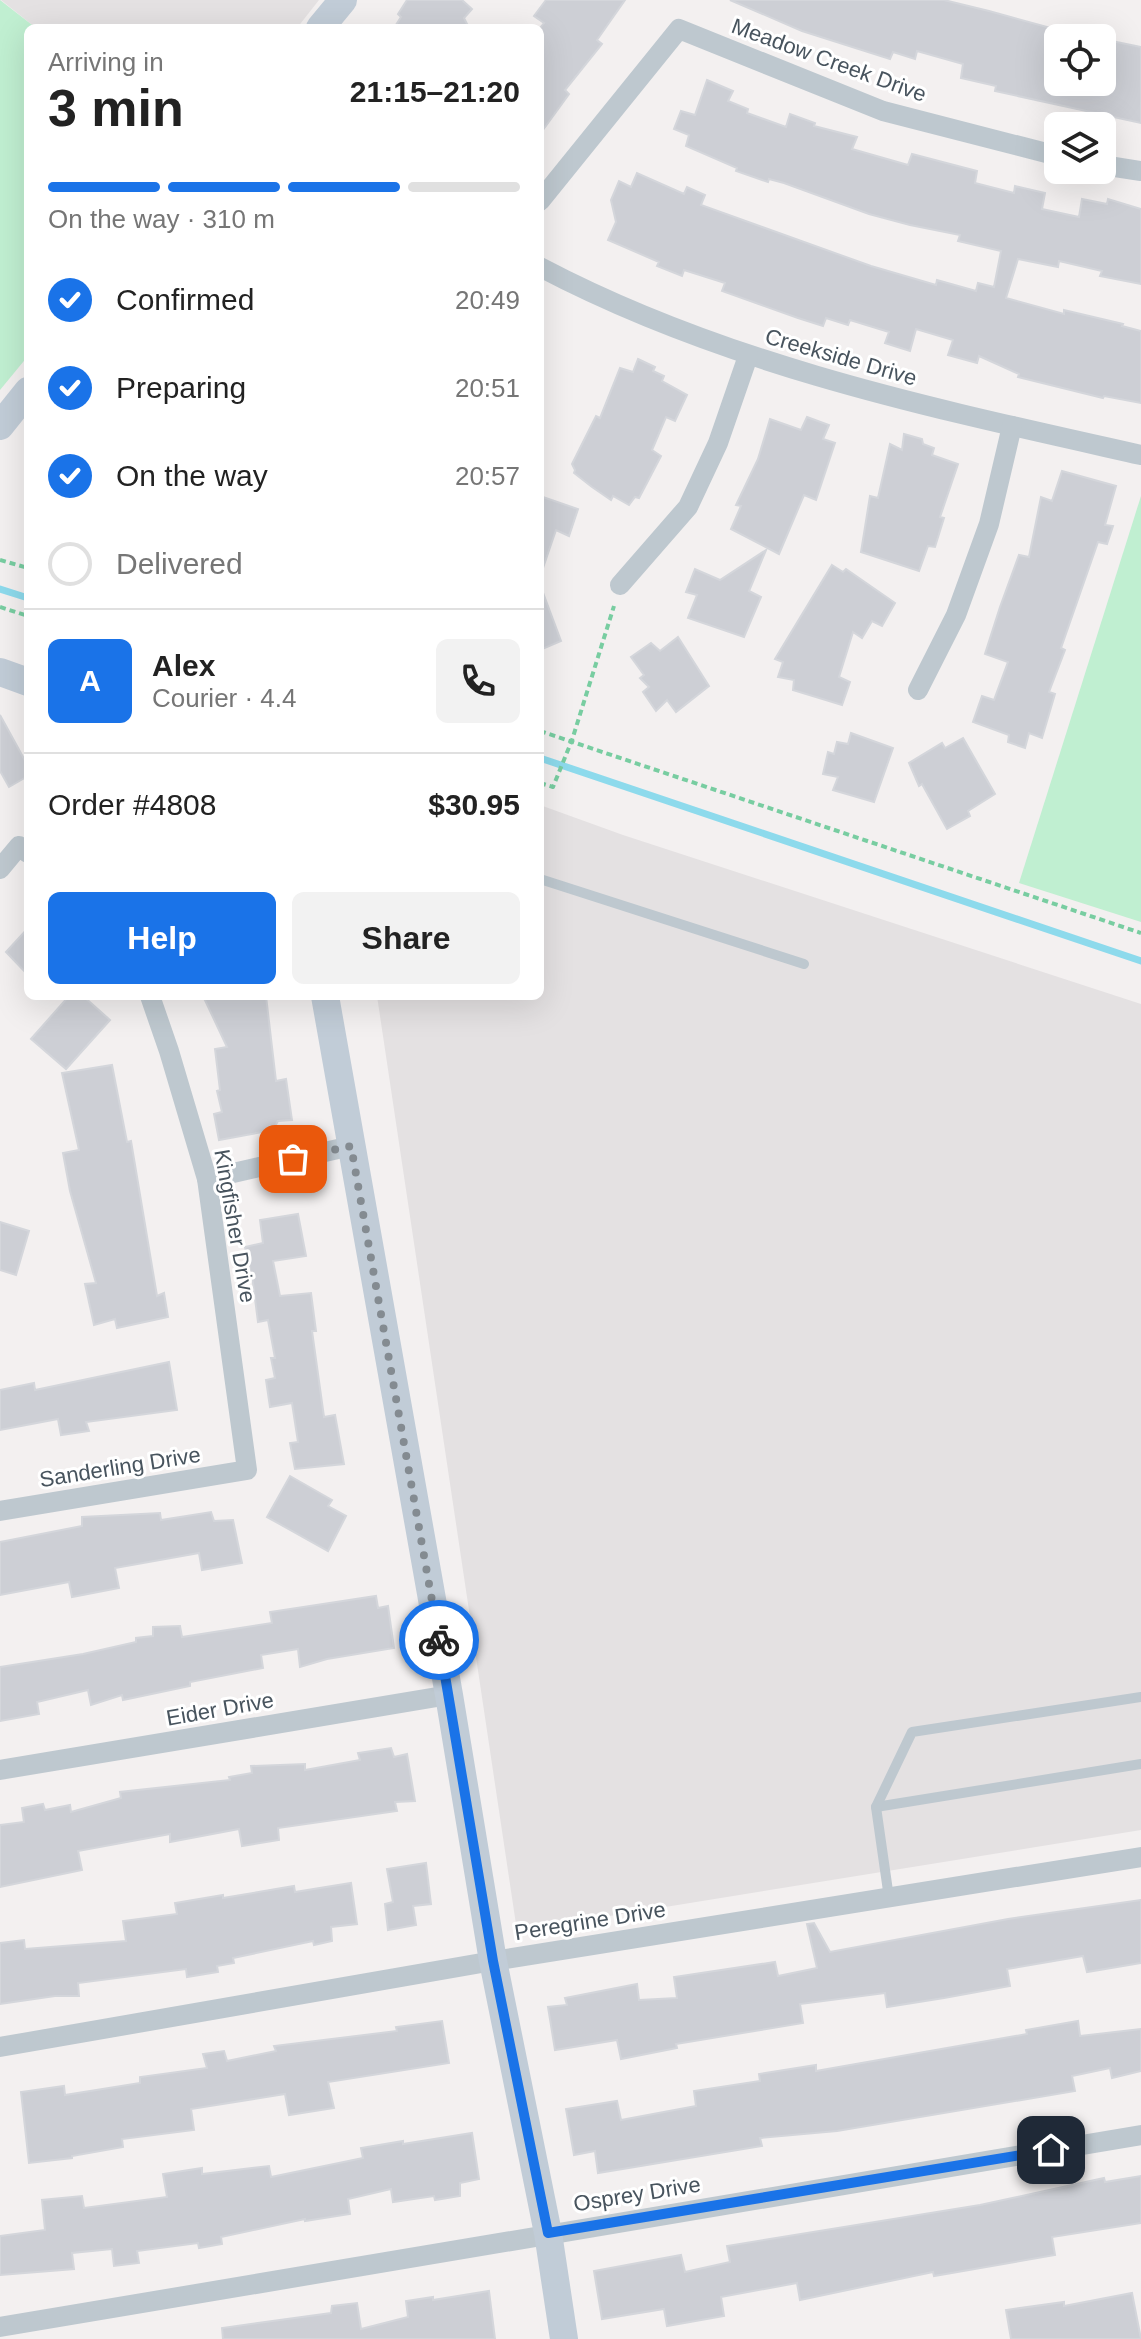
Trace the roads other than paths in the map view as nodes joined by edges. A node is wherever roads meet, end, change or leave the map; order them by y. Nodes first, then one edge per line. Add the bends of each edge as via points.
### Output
1 (343, 0) edge
2 (323, 24) edge
3 (1044, 152) edge
4 (1116, 167) edge
5 (1141, 171) edge
6 (544, 196) edge
7 (544, 269) edge
8 (748, 356) junction
9 (24, 396) edge
10 (0, 426) edge
11 (1012, 426) junction
12 (1141, 455) edge
13 (620, 585) road end
14 (0, 672) edge
15 (24, 681) edge
16 (918, 690) dead end
17 (23, 850) edge
18 (0, 869) edge
19 (544, 880) edge
20 (804, 964) dead end
21 (151, 1000) edge
22 (326, 1000) edge
23 (351, 1146) junction
24 (207, 1179) junction
25 (247, 1470) joint
26 (0, 1511) edge
27 (449, 1695) junction
28 (1141, 1697) edge
29 (1141, 1764) edge
30 (0, 1770) edge
31 (876, 1807) junction
32 (1141, 1857) edge
33 (889, 1898) junction
34 (493, 1961) junction
35 (0, 2047) edge
36 (1141, 2135) edge
37 (548, 2233) junction
38 (0, 2327) edge
39 (564, 2339) edge

1 - 2 street
3 - 6 street, Meadow Creek Drive via 883,111 679,29
4 - 5 street
7 - 8 street, Creekside Drive
8 - 11 street, Creekside Drive
8 - 13 street via 718,443 688,507
9 - 10 street
11 - 12 street, Creekside Drive
11 - 16 street via 989,524 956,615
14 - 15 street
17 - 18 street
19 - 20 lane
21 - 24 street, Kingfisher Drive
22 - 23 street
23 - 24 street
23 - 27 street
24 - 25 street, Kingfisher Drive
25 - 26 street, Sanderling Drive
27 - 30 street, Eider Drive
27 - 34 street
28 - 31 lane via 912,1732
29 - 31 lane
31 - 33 lane
32 - 33 street, Peregrine Drive
33 - 34 street, Peregrine Drive
34 - 35 street, Peregrine Drive
34 - 37 street
36 - 37 street, Osprey Drive
37 - 38 street, Osprey Drive
37 - 39 street

